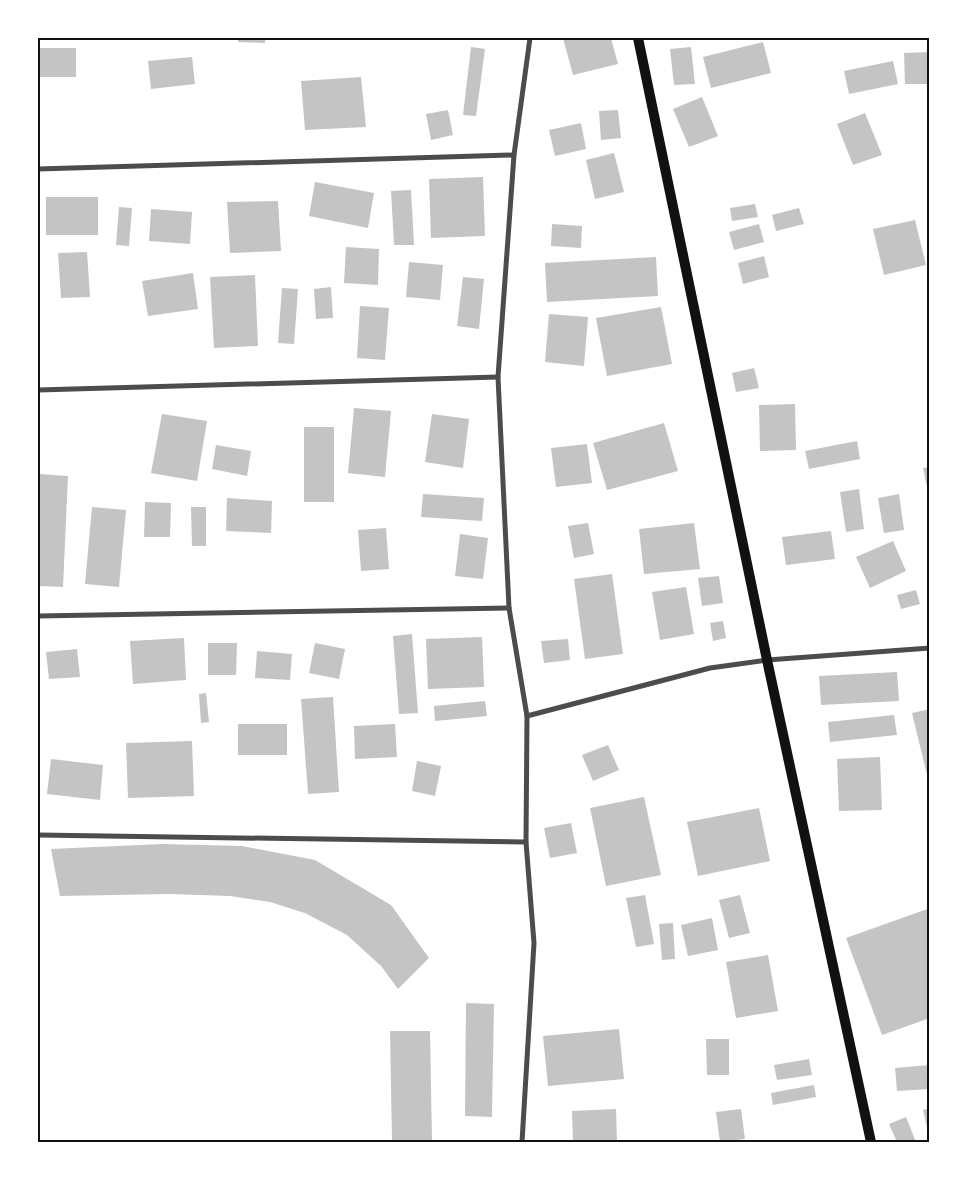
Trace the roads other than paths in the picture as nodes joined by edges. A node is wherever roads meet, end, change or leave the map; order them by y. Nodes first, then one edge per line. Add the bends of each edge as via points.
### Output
1 (530, 38) edge
2 (638, 38) edge
3 (514, 155) junction
4 (38, 169) edge
5 (498, 377) junction
6 (38, 390) edge
7 (509, 608) junction
8 (38, 616) edge
9 (930, 648) edge
10 (767, 660) junction
11 (527, 716) junction
12 (38, 835) edge
13 (526, 842) junction
14 (522, 1142) edge
15 (871, 1142) edge

1 - 3 street
2 - 10 main road
3 - 4 street
3 - 5 street
5 - 6 street
5 - 7 street
7 - 8 street
7 - 11 street
9 - 10 street
10 - 11 street via 710,668
10 - 15 main road
11 - 13 street
12 - 13 street
13 - 14 street via 534,943

